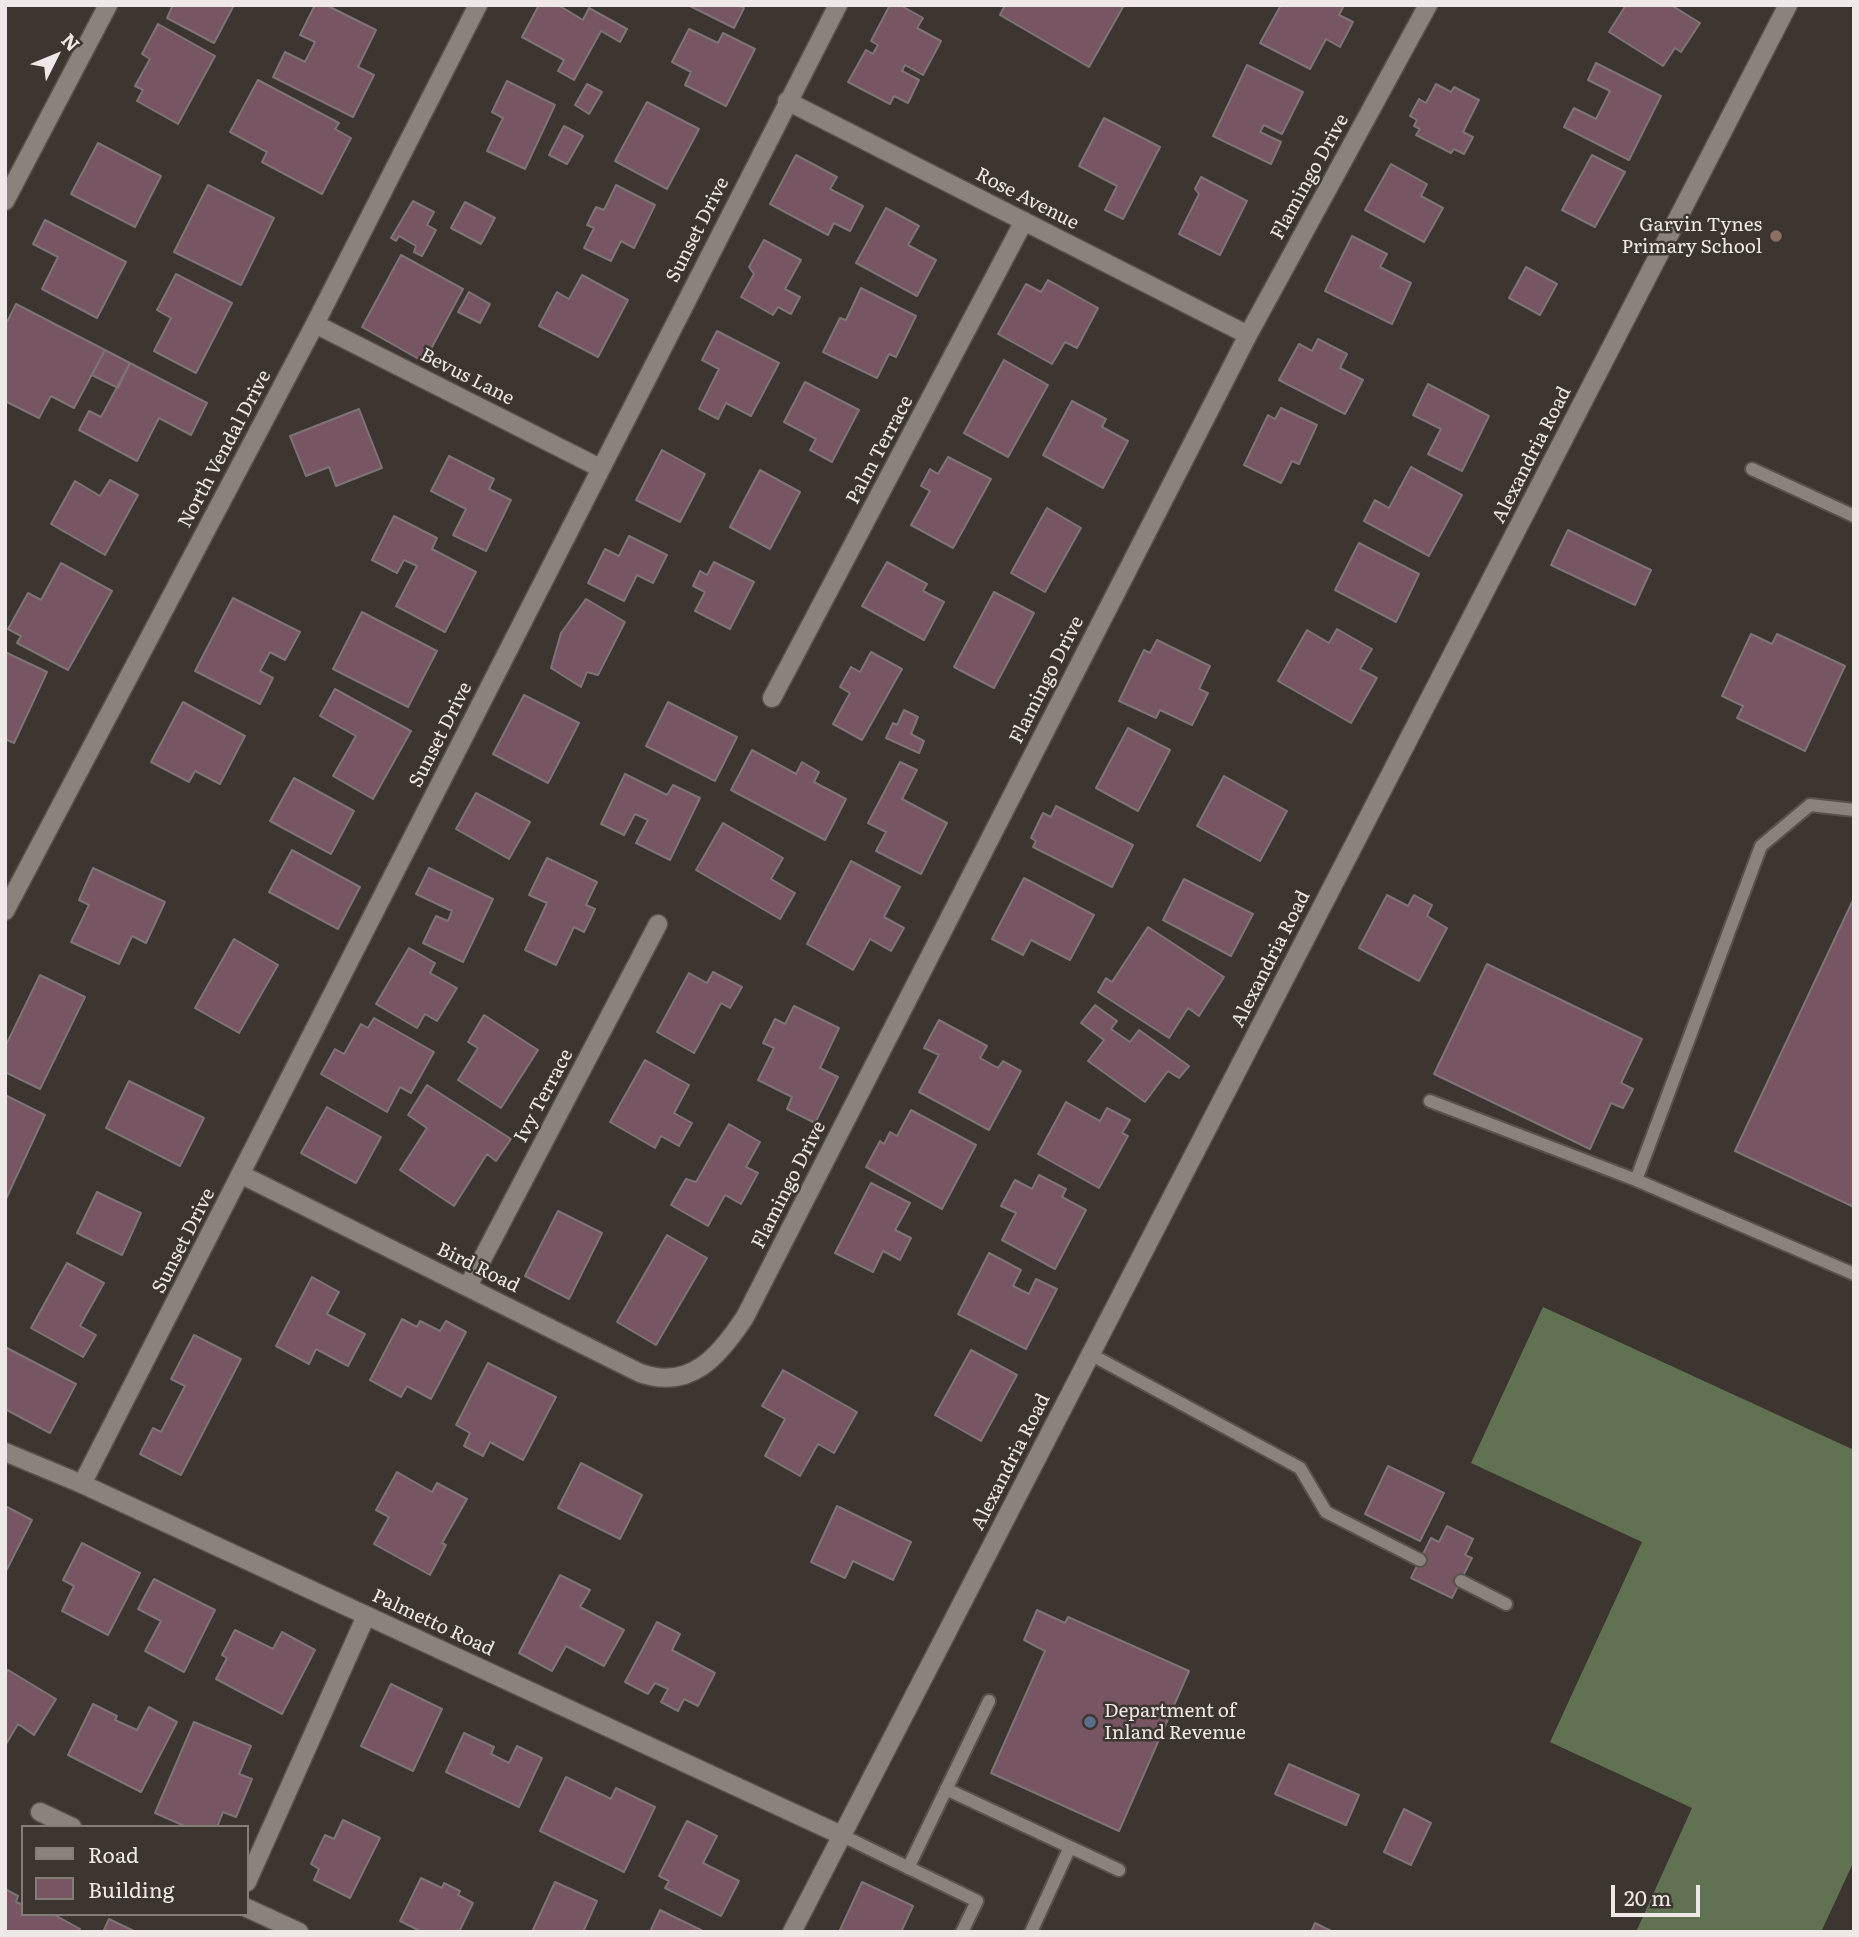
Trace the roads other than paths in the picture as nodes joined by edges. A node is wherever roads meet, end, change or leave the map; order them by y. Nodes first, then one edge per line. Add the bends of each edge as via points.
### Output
1 (108, 5) edge
2 (478, 5) edge
3 (838, 5) edge
4 (1428, 5) edge
5 (1788, 5) edge
6 (787, 101) junction
7 (5, 201) edge
8 (1024, 221) junction
9 (315, 324) junction
10 (1248, 335) junction
11 (600, 468) junction
12 (1752, 469) dead end
13 (1854, 516) edge
14 (772, 698) dead end
15 (1854, 810) edge
16 (5, 911) edge
17 (658, 924) dead end
18 (1430, 1101) dead end
19 (242, 1175) junction
20 (1636, 1180) junction
21 (1854, 1274) edge
22 (468, 1286) junction
23 (1090, 1354) junction
24 (699, 1369) joint
25 (5, 1452) edge
26 (82, 1484) junction
27 (1420, 1560) dead end
28 (1461, 1581) dead end
29 (1506, 1604) dead end
30 (366, 1616) junction
31 (989, 1701) dead end
32 (946, 1789) junction
33 (40, 1811) dead end
34 (68, 1825) edge
35 (841, 1835) junction
36 (1070, 1847) junction
37 (908, 1868) junction
38 (1119, 1870) dead end
39 (248, 1880) edge
40 (248, 1908) edge
41 (299, 1932) edge
42 (792, 1932) edge
43 (962, 1932) edge
44 (1031, 1932) edge

1 - 7 street
2 - 9 street, North Vendal Drive
3 - 6 street, Sunset Drive
4 - 10 street, Flamingo Drive
5 - 23 street, Alexandria Road
6 - 8 street, Rose Avenue
6 - 11 street, Sunset Drive
8 - 10 street, Rose Avenue
8 - 14 street, Palm Terrace
9 - 11 street, Bevus Lane
9 - 16 street, North Vendal Drive
10 - 24 street, Flamingo Drive via 745,1317 722,1350
11 - 19 street, Sunset Drive
12 - 13 lane
15 - 20 lane via 1810,805 1761,846
17 - 22 street, Ivy Terrace
18 - 20 lane
19 - 22 street, Bird Road
19 - 26 street, Sunset Drive
20 - 21 lane
22 - 24 street, Bird Road via 654,1378 672,1378
23 - 27 lane via 1300,1468 1326,1512
23 - 35 street, Alexandria Road
25 - 26 street, Palmetto Road
26 - 30 street, Palmetto Road
28 - 29 lane
30 - 35 street, Palmetto Road
30 - 39 street
31 - 32 lane
32 - 36 lane
32 - 37 lane
33 - 34 street
35 - 37 lane
35 - 42 street, Alexandria Road
36 - 38 lane
36 - 44 lane
37 - 43 lane via 977,1901
40 - 41 street

